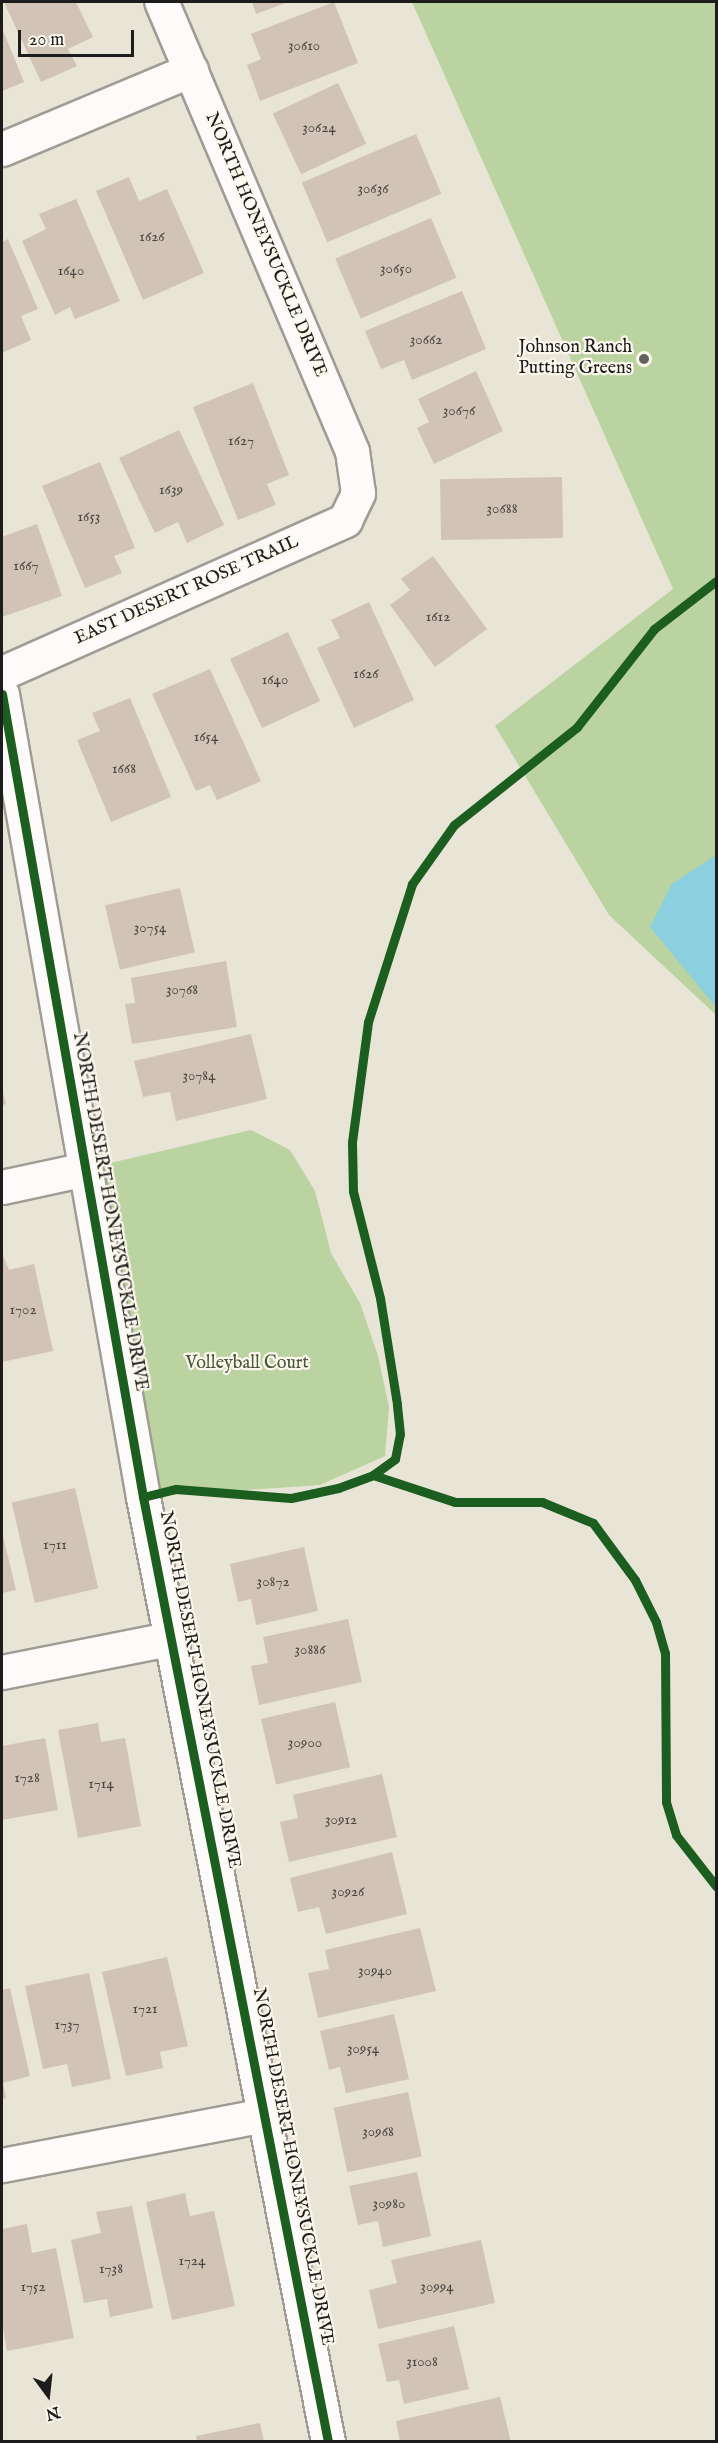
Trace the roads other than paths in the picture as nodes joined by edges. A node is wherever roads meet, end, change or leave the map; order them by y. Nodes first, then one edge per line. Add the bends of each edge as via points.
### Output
1 (161, 2) edge
2 (191, 70) junction
3 (2, 149) edge
4 (358, 493) joint
5 (2, 673) edge
6 (2, 694) edge
7 (85, 1169) junction
8 (2, 1187) edge
9 (174, 1638) junction
10 (2, 1672) edge
11 (265, 2115) junction
12 (2, 2165) edge
13 (328, 2442) edge

1 - 2 street, NORTH HONEYSUCKLE DRIVE
2 - 3 street
2 - 4 street, NORTH HONEYSUCKLE DRIVE via 352,451
4 - 5 street, EAST DESERT ROSE TRAIL via 345,520
6 - 7 street, NORTH DESERT HONEYSUCKLE DRIVE
7 - 8 street
7 - 9 street, NORTH DESERT HONEYSUCKLE DRIVE via 143,1497
9 - 10 street
9 - 11 street, NORTH DESERT HONEYSUCKLE DRIVE
11 - 12 street
11 - 13 street, NORTH DESERT HONEYSUCKLE DRIVE

